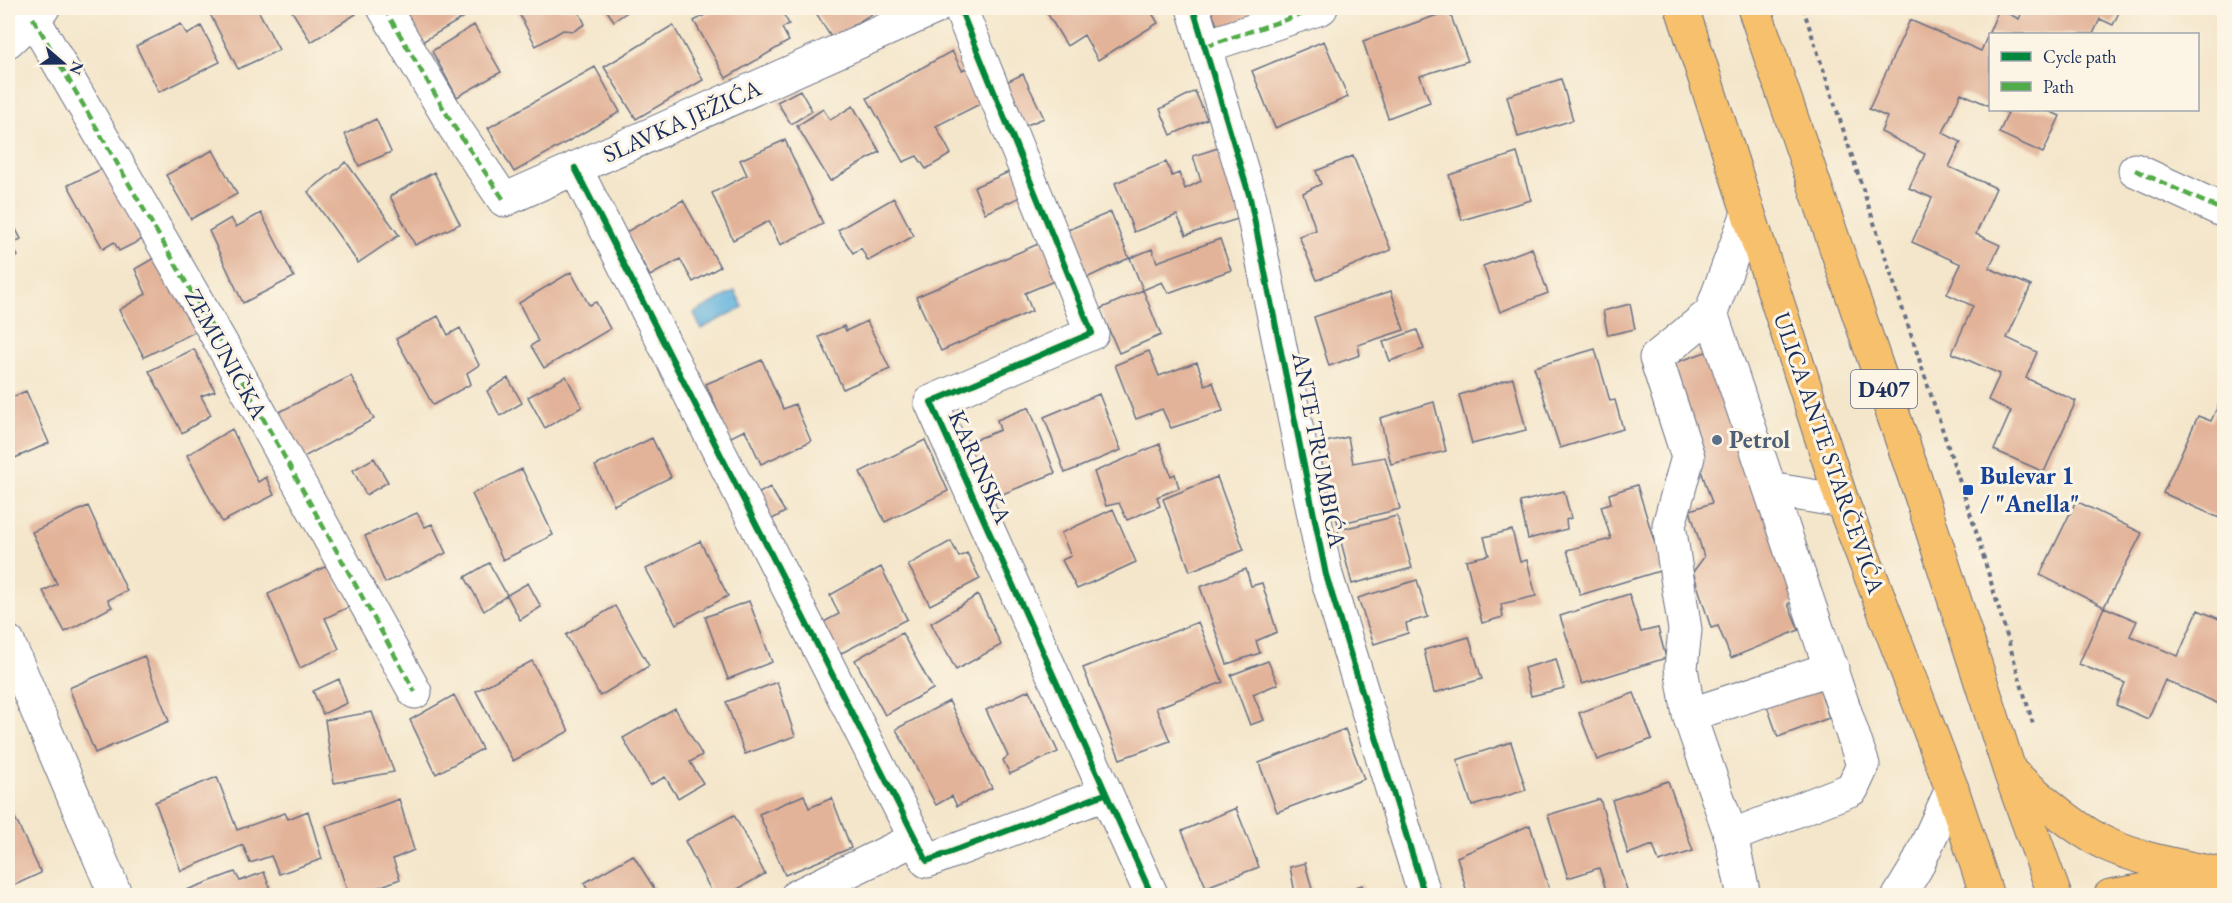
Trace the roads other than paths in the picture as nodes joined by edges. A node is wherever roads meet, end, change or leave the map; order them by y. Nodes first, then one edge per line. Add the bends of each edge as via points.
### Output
1 (384, 8) edge
2 (935, 8) edge
3 (960, 8) edge
4 (1193, 8) edge
5 (1321, 8) edge
6 (1682, 8) edge
7 (1754, 8) edge
8 (38, 13) edge
9 (8, 40) edge
10 (1206, 46) junction
11 (575, 168) junction
12 (2135, 170) dead end
13 (2224, 211) edge
14 (1748, 213) junction
15 (1711, 313) junction
16 (1770, 489) junction
17 (1842, 501) junction
18 (8, 642) edge
19 (1832, 668) junction
20 (415, 692) dead end
21 (1689, 715) junction
22 (2010, 772) junction
23 (1952, 789) junction
24 (1106, 794) junction
25 (1731, 836) junction
26 (915, 839) junction
27 (2224, 876) edge
28 (116, 896) edge
29 (797, 896) edge
30 (1152, 896) edge
31 (1425, 896) edge
32 (1744, 896) edge
33 (1899, 896) edge
34 (1987, 896) edge
35 (2055, 896) edge
36 (2110, 896) edge

1 - 11 street, SLAVKA JEŽIĆA via 455,128 504,200
2 - 11 street, SLAVKA JEŽIĆA
3 - 24 street, KARINSKA via 1092,333 931,402
4 - 10 street, ANTE TRUMBIĆA
5 - 10 street
6 - 14 main road, ULICA ANTE STARČEVIĆA
7 - 22 main road, D407 via 1921,496
8 - 9 street
8 - 20 street, ZEMUNIČKA
10 - 31 street, ANTE TRUMBIĆA via 1250,198 1326,574
11 - 26 street
12 - 13 street
14 - 15 street
14 - 17 main road, ULICA ANTE STARČEVIĆA
15 - 16 street
15 - 21 street via 1656,358 1688,457 1669,525 1685,630 1681,668
16 - 17 street
16 - 19 street
17 - 23 main road, ULICA ANTE STARČEVIĆA
18 - 28 street
19 - 21 street
19 - 25 street via 1863,765 1852,789
21 - 25 street
22 - 27 main road via 2052,808 2106,844 2142,857
22 - 35 main road, D407
23 - 33 street
23 - 34 main road, ULICA ANTE STARČEVIĆA
24 - 26 street via 927,861
24 - 30 street, KARINSKA
25 - 32 street
26 - 29 street
27 - 36 main road

